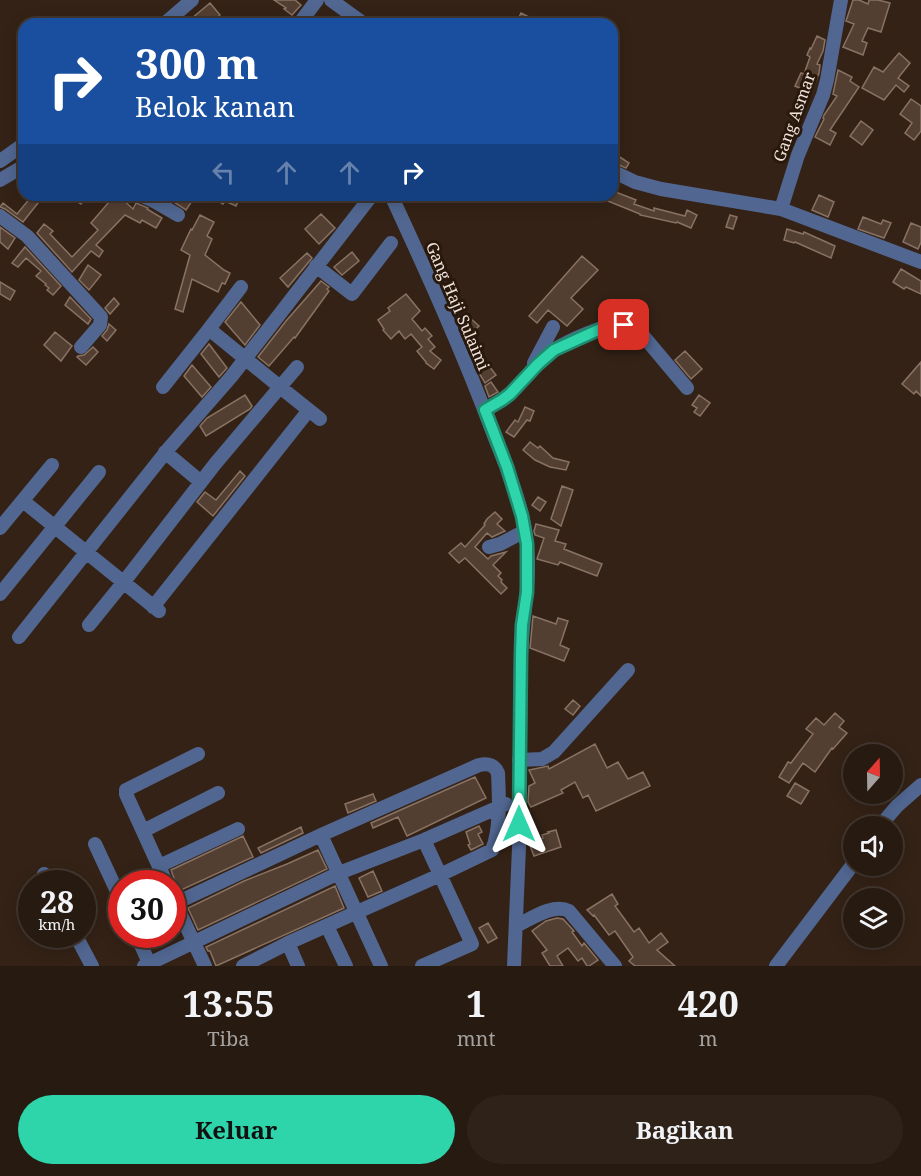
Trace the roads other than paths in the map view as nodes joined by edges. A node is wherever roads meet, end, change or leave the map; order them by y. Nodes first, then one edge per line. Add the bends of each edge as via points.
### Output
1 (192, 0) edge
2 (317, 0) edge
3 (331, 0) edge
4 (841, 0) edge
5 (171, 18) edge
6 (304, 18) edge
7 (356, 18) edge
8 (18, 148) edge
9 (0, 161) edge
10 (18, 170) edge
11 (618, 174) edge
12 (0, 180) edge
13 (154, 201) edge
14 (367, 201) edge
15 (394, 201) edge
16 (781, 209) junction
17 (178, 215) dead end
18 (0, 216) edge
19 (391, 243) dead end
20 (921, 262) edge
21 (316, 266) junction
22 (241, 287) dead end
23 (553, 327) dead end
24 (209, 329) junction
25 (81, 347) dead end
26 (245, 359) junction
27 (297, 367) dead end
28 (529, 372) junction
29 (163, 387) dead end
30 (280, 387) junction
31 (687, 388) dead end
32 (485, 410) junction
33 (165, 452) junction
34 (52, 465) dead end
35 (99, 472) dead end
36 (201, 482) junction
37 (22, 501) junction
38 (54, 527) junction
39 (0, 528) edge
40 (525, 531) junction
41 (489, 547) dead end
42 (86, 552) junction
43 (123, 583) junction
44 (0, 594) edge
45 (89, 624) dead end
46 (19, 637) dead end
47 (628, 670) dead end
48 (198, 754) dead end
49 (519, 760) junction
50 (921, 785) edge
51 (218, 793) dead end
52 (519, 800) junction
53 (499, 806) junction
54 (888, 816) edge
55 (238, 830) dead end
56 (143, 831) junction
57 (321, 835) junction
58 (424, 840) junction
59 (95, 844) dead end
60 (159, 866) junction
61 (161, 870) edge
62 (108, 872) edge
63 (339, 873) junction
64 (440, 875) junction
65 (844, 876) edge
66 (186, 895) edge
67 (357, 913) junction
68 (186, 924) edge
69 (327, 926) junction
70 (516, 926) junction
71 (195, 942) junction
72 (288, 943) junction
73 (82, 948) edge
74 (141, 948) edge
75 (147, 965) edge
76 (92, 966) edge
77 (205, 966) edge
78 (243, 966) edge
79 (298, 966) edge
80 (345, 966) edge
81 (381, 966) edge
82 (422, 966) edge
83 (514, 966) edge
84 (615, 966) edge
85 (776, 966) edge

1 - 5 street
2 - 6 street
3 - 7 street
4 - 16 street, Gang Asmar via 823,94
8 - 9 street
10 - 12 street
11 - 16 street via 661,189
13 - 17 street
14 - 21 street
15 - 32 street, Gang Haji Sulaimi
16 - 20 street
18 - 25 street via 27,236 101,316 100,325
19 - 21 street via 352,294
21 - 26 street
22 - 24 street
23 - 28 street
24 - 26 street
24 - 29 street
26 - 30 street
26 - 33 street
27 - 30 street
28 - 31 street via 563,345 607,326 624,325 640,332
28 - 32 street via 502,400
30 - 36 street
30 - 43 street via 315,415 156,609
32 - 40 street, Gang Haji Sulaimi
33 - 36 street
33 - 42 street
34 - 37 street
35 - 38 street
36 - 43 street
37 - 38 street
37 - 39 street
38 - 42 street
38 - 44 street
40 - 41 street
40 - 49 street, Gang Haji Sulaimi via 528,560
42 - 43 street
42 - 46 street
43 - 45 street
47 - 49 street via 554,752 542,759
48 - 56 street via 126,790
49 - 52 street, Gang Haji Sulaimi
50 - 54 street
51 - 56 street
52 - 53 street
52 - 70 street, Gang Haji Sulaimi
53 - 57 street via 498,773 485,763
53 - 58 street
53 - 64 street via 492,850
55 - 60 street
56 - 60 street
57 - 63 street
57 - 66 street
58 - 63 street
58 - 64 street
59 - 62 street
60 - 61 street
63 - 67 street
63 - 71 street
64 - 67 street
64 - 82 street via 472,944
65 - 85 street
67 - 69 street
67 - 81 street
68 - 71 street
69 - 72 street
69 - 80 street
70 - 83 street, Gang Haji Sulaimi
70 - 84 street via 554,908 564,908
71 - 75 street
71 - 77 street
72 - 78 street
72 - 79 street
73 - 76 street
74 - 75 street

